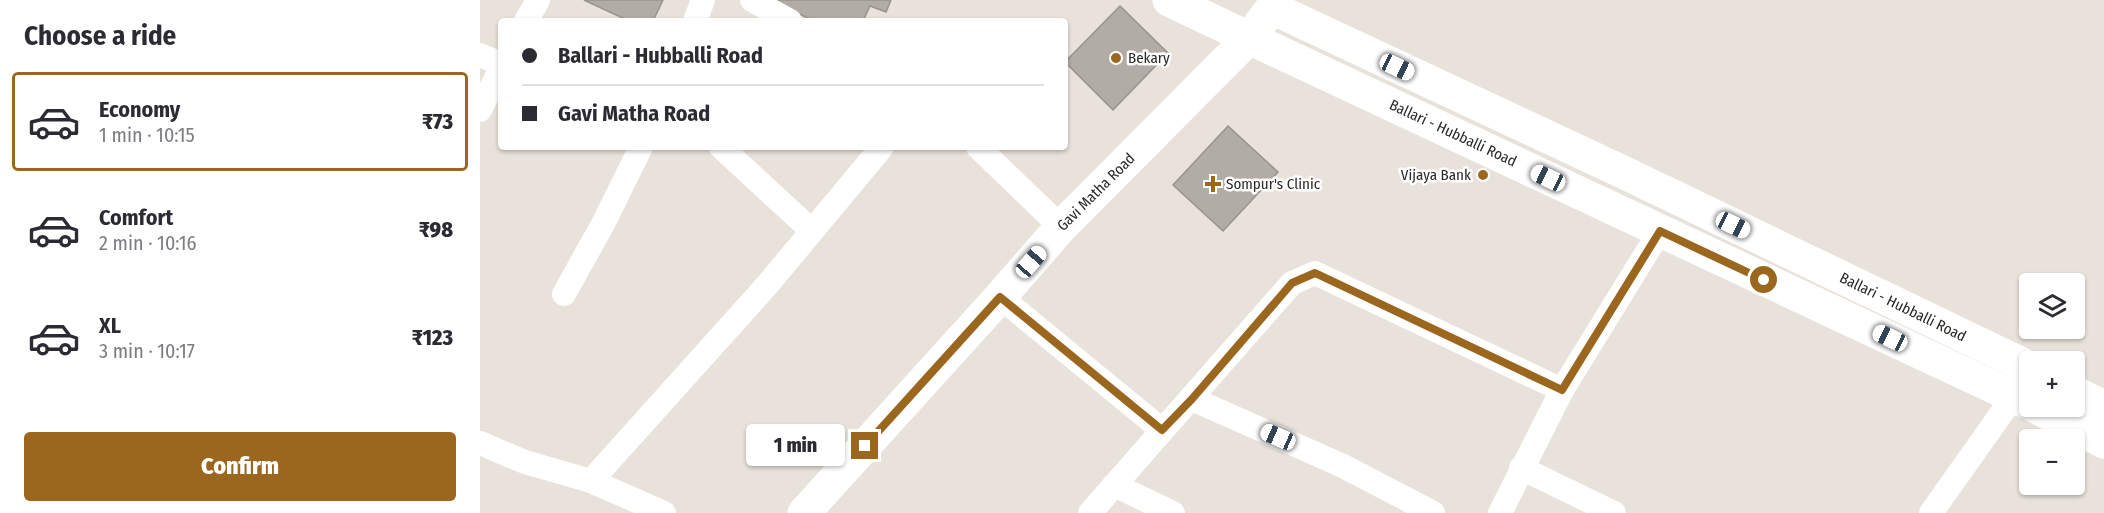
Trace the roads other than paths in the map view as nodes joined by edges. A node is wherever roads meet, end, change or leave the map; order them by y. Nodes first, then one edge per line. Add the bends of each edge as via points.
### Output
1 (538, 0) edge
2 (703, 0) edge
3 (752, 0) edge
4 (1169, 0) edge
5 (1264, 4) edge
6 (528, 18) edge
7 (696, 18) edge
8 (785, 18) edge
9 (1249, 38) junction
10 (480, 55) edge
11 (498, 64) edge
12 (498, 72) edge
13 (480, 110) edge
14 (640, 150) edge
15 (723, 150) edge
16 (879, 150) edge
17 (981, 150) edge
18 (1628, 174) junction
19 (1612, 208) junction
20 (1061, 227) junction
21 (812, 230) junction
22 (1660, 231) junction
23 (564, 294) dead end
24 (1000, 297) junction
25 (2019, 386) edge
26 (2019, 387) edge
27 (1562, 390) junction
28 (2085, 398) edge
29 (1192, 399) junction
30 (2019, 400) edge
31 (2104, 407) edge
32 (2067, 417) edge
33 (1162, 430) junction
34 (2104, 442) edge
35 (480, 443) edge
36 (1521, 468) junction
37 (591, 481) junction
38 (1114, 485) junction
39 (664, 513) edge
40 (804, 513) edge
41 (1090, 513) edge
42 (1173, 513) edge
43 (1432, 513) edge
44 (1500, 513) edge
45 (1614, 513) edge
46 (1931, 513) edge

1 - 6 street
2 - 7 street
3 - 8 street
4 - 9 main road, Ballari - Hubballi Road
5 - 9 main road, Gavi Matha Road
5 - 18 main road, Ballari - Hubballi Road
9 - 19 main road, Ballari - Hubballi Road
9 - 20 main road, Gavi Matha Road
10 - 11 street
12 - 13 street
14 - 23 street
15 - 21 street
16 - 21 street
17 - 20 street
18 - 19 main road
18 - 25 main road, Ballari - Hubballi Road
19 - 22 main road, Ballari - Hubballi Road
20 - 24 main road, Gavi Matha Road
21 - 37 street
22 - 26 main road, Ballari - Hubballi Road
22 - 27 street
24 - 33 street
24 - 40 main road, Gavi Matha Road
27 - 29 street via 1315,273 1292,283
27 - 36 street
28 - 31 main road
29 - 33 street
29 - 43 street via 1343,466
30 - 46 street
32 - 34 main road, Ballari - Hubballi Road
33 - 38 street
35 - 37 street via 525,462
36 - 44 street
36 - 45 street
37 - 39 street
38 - 41 street
38 - 42 street

